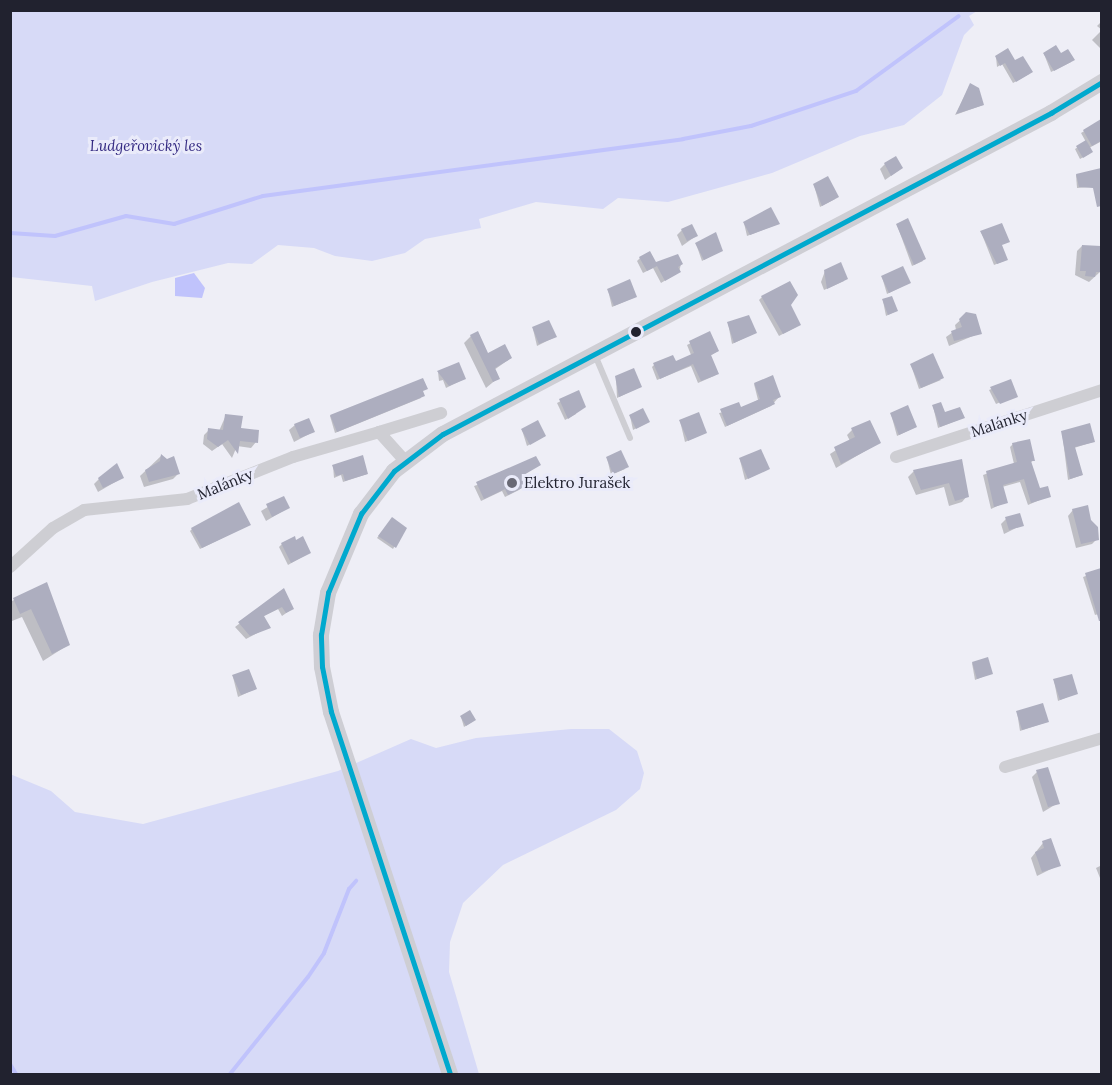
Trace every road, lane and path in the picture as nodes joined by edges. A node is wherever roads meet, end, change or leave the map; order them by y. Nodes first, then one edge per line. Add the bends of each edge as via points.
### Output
1 (1101, 82) edge
2 (594, 354) junction
3 (1101, 390) edge
4 (441, 413) dead end
5 (380, 432) junction
6 (630, 438) dead end
7 (896, 457) dead end
8 (405, 460) junction
9 (10, 567) edge
10 (1101, 738) edge
11 (1005, 766) dead end
12 (450, 1074) edge

1 - 2 street
2 - 6 lane
2 - 8 street via 443,434
3 - 7 street, Malánky
4 - 5 street, Malánky
5 - 8 street
5 - 9 street, Malánky via 293,457 187,499 84,510 53,528
8 - 12 street via 361,514 328,593 321,635 322,667 339,737
10 - 11 street

